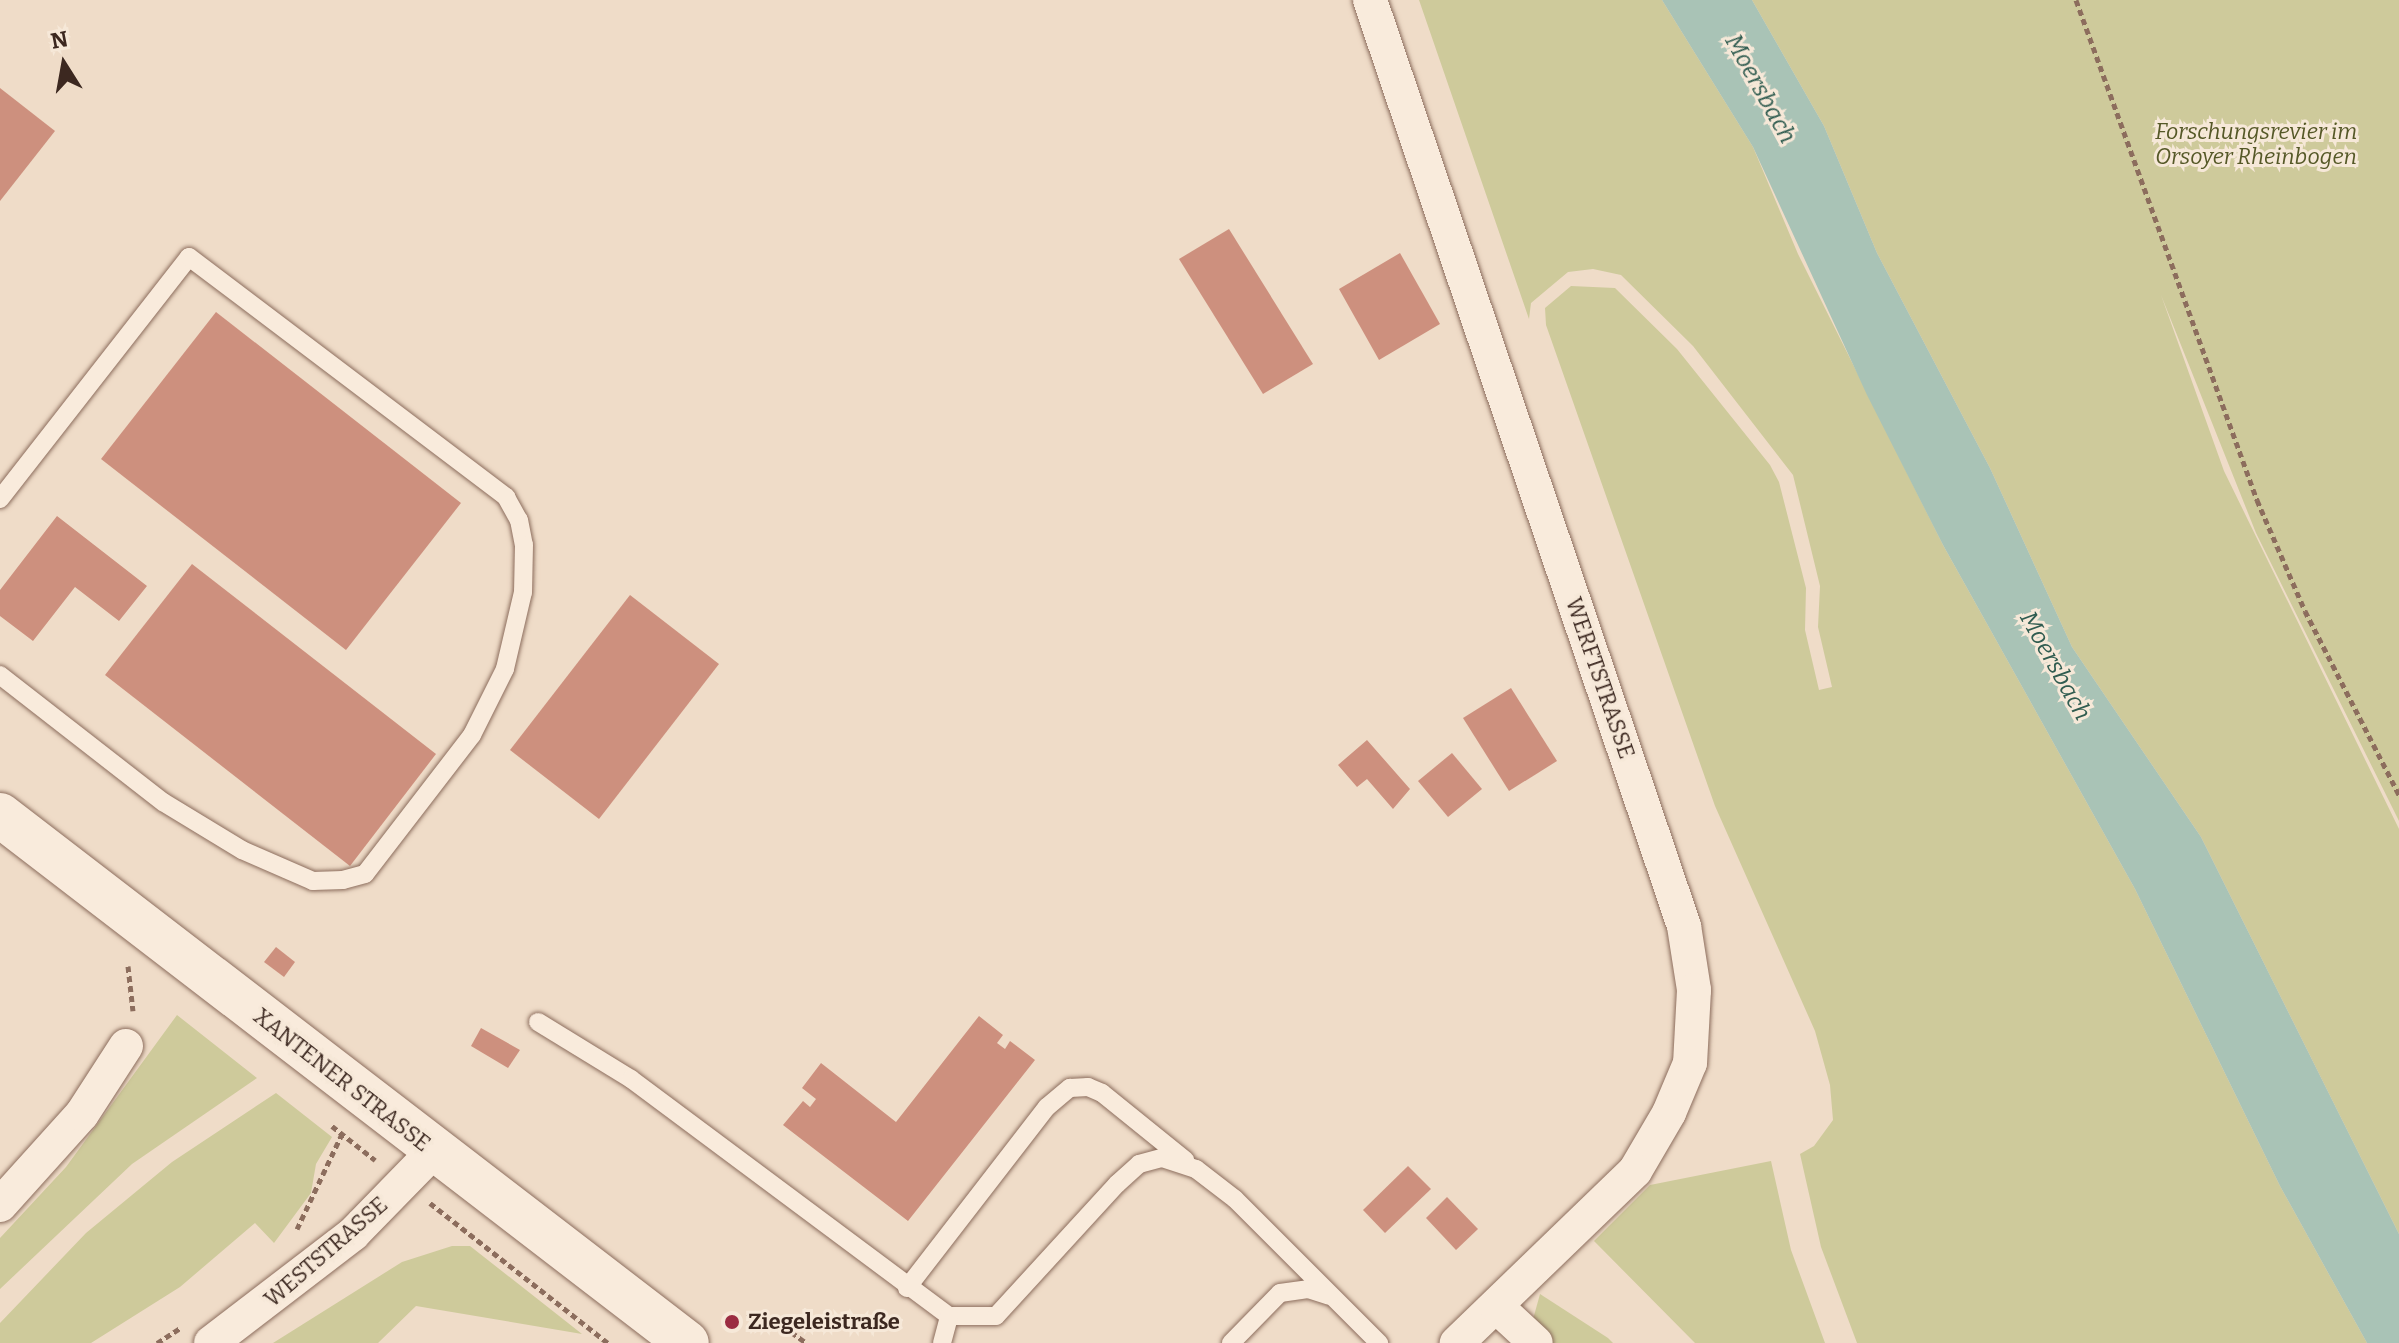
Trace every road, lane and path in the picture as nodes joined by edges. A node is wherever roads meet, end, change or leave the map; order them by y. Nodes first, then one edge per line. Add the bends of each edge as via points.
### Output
1 (1370, 0) edge
2 (2076, 0) edge
3 (0, 499) edge
4 (0, 675) edge
5 (2399, 795) edge
6 (0, 815) edge
7 (127, 961) dead end
8 (538, 1022) dead end
9 (126, 1046) joint
10 (342, 1134) dead end
11 (434, 1151) junction
12 (1196, 1169) junction
13 (0, 1205) edge
14 (287, 1240) dead end
15 (907, 1288) junction
16 (1335, 1299) junction
17 (1496, 1306) junction
18 (747, 1313) dead end
19 (949, 1316) junction
20 (202, 1331) edge
21 (157, 1343) edge
22 (687, 1343) edge
23 (806, 1343) edge
24 (942, 1343) edge
25 (1231, 1343) edge
26 (1379, 1343) edge
27 (1457, 1343) edge
28 (1536, 1343) edge

1 - 17 street, WERFTSTRASSE via 1684,926 1694,990 1690,1063 1635,1171
2 - 5 path via 2257,500 2305,611
3 - 4 lane via 189,257 506,497 519,520 524,545 523,592 505,669 472,735 365,874 343,880 313,881 242,850 163,802
6 - 11 main road, XANTENER STRASSE
7 - 9 path via 135,999
8 - 15 lane via 631,1079
9 - 13 street via 82,1114
10 - 14 path via 304,1220
11 - 20 street, WESTSTRASSE via 353,1234
11 - 22 main road, XANTENER STRASSE
12 - 15 lane via 1102,1093 1070,1088 1047,1107
12 - 16 lane via 1235,1199
12 - 19 lane via 1162,1158 1139,1164 996,1316
15 - 19 lane
16 - 25 lane via 1308,1289 1280,1293
16 - 26 lane
17 - 27 street, WERFTSTRASSE
17 - 28 street
18 - 23 path via 783,1326
19 - 24 lane
20 - 21 path

